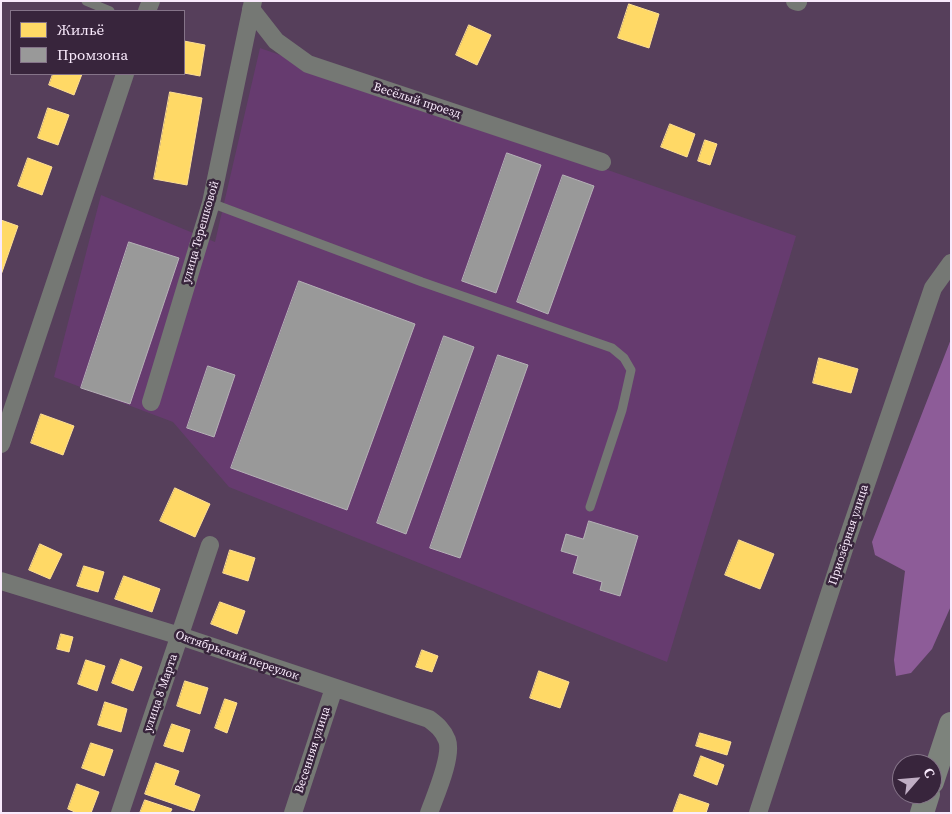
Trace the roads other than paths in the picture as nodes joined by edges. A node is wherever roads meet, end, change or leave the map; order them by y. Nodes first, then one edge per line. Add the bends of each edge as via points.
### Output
1 (86, 1) edge
2 (252, 5) edge
3 (108, 10) edge
4 (125, 75) edge
5 (602, 162) dead end
6 (211, 203) junction
7 (951, 263) edge
8 (151, 402) dead end
9 (1, 444) edge
10 (590, 506) dead end
11 (210, 545) dead end
12 (1, 580) edge
13 (180, 636) junction
14 (334, 688) junction
15 (951, 724) edge
16 (941, 754) edge
17 (120, 813) edge
18 (293, 813) edge
19 (429, 813) edge
20 (758, 813) edge

1 - 3 lane
2 - 5 street, Весёлый проезд via 276,40 308,64
2 - 6 street, улица Терешковой
4 - 9 street
6 - 8 street, улица Терешковой
6 - 10 lane via 422,282 612,348 624,358 631,370 622,410
7 - 20 street, Приозёрная улица via 932,288
11 - 13 street, улица 8 Марта
12 - 13 street, Октябрьский переулок
13 - 14 street, Октябрьский переулок
13 - 17 street, улица 8 Марта
14 - 18 street, Весенняя улица
14 - 19 street, Октябрьский переулок via 429,719 440,728 448,742 447,758
15 - 16 street

